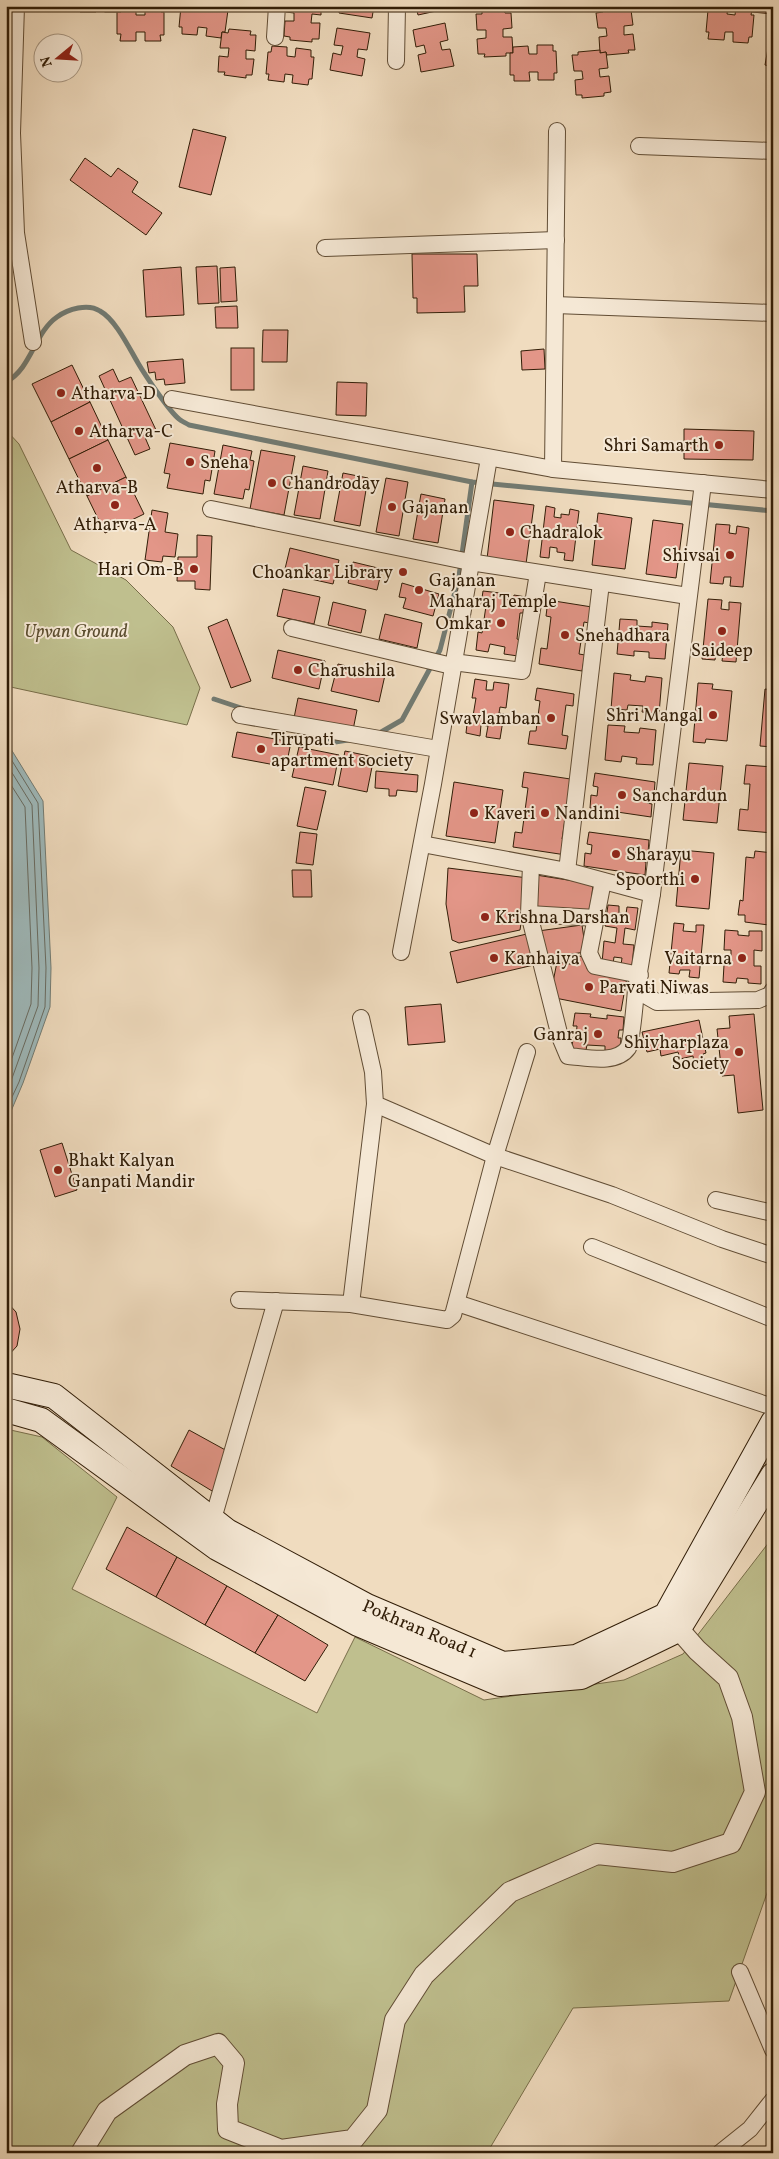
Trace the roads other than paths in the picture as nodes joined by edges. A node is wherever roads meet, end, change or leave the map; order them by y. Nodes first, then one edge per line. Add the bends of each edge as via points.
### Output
1 (16, 6) edge
2 (277, 6) edge
3 (396, 6) edge
4 (275, 37) dead end
5 (396, 61) dead end
6 (10, 83) edge
7 (557, 131) dead end
8 (639, 146) dead end
9 (773, 151) edge
10 (556, 240) junction
11 (326, 248) dead end
12 (555, 304) junction
13 (773, 313) edge
14 (33, 342) dead end
15 (172, 399) dead end
16 (489, 458) junction
17 (553, 469) junction
18 (703, 484) junction
19 (773, 490) edge
20 (211, 508) dead end
21 (470, 562) junction
22 (538, 573) junction
23 (601, 582) junction
24 (688, 596) junction
25 (292, 628) dead end
26 (453, 664) junction
27 (240, 715) dead end
28 (438, 749) junction
29 (422, 844) junction
30 (531, 865) junction
31 (567, 871) junction
32 (603, 881) junction
33 (652, 894) junction
34 (529, 914) junction
35 (596, 918) junction
36 (401, 952) dead end
37 (638, 982) junction
38 (773, 990) edge
39 (361, 1018) dead end
40 (527, 1052) dead end
41 (375, 1104) junction
42 (495, 1156) junction
43 (716, 1200) dead end
44 (773, 1214) edge
45 (592, 1247) dead end
46 (773, 1256) edge
47 (239, 1300) dead end
48 (276, 1301) junction
49 (457, 1303) junction
50 (351, 1304) junction
51 (773, 1319) edge
52 (6, 1385) edge
53 (54, 1396) junction
54 (773, 1406) edge
55 (6, 1410) edge
56 (41, 1420) junction
57 (773, 1422) edge
58 (773, 1475) edge
59 (213, 1519) junction
60 (672, 1622) junction
61 (740, 1972) dead end
62 (773, 2050) edge
63 (773, 2100) edge
64 (81, 2153) edge
65 (720, 2153) edge

1 - 6 street
2 - 4 street
3 - 5 street
6 - 14 street via 16,234
7 - 10 street
8 - 9 street
10 - 11 street
10 - 12 street
12 - 13 street
12 - 17 street
15 - 16 street
16 - 17 street
16 - 21 street
17 - 18 street
18 - 19 street
18 - 24 street
20 - 21 street
21 - 22 street
21 - 26 street
22 - 23 street
22 - 26 street via 522,671
23 - 24 street
23 - 31 street
24 - 33 street
25 - 26 street
26 - 28 street
27 - 28 street
28 - 29 street
29 - 30 street
29 - 36 street
30 - 31 street
30 - 34 street
31 - 32 street
32 - 33 street
32 - 35 street
33 - 37 street
34 - 35 street
34 - 37 street via 560,1037 568,1056 602,1059 621,1054 629,1047
35 - 37 street via 589,953 595,966
37 - 38 street via 658,1002 758,1000
39 - 41 street via 373,1072
40 - 42 street
41 - 42 street
41 - 50 street
42 - 46 street via 612,1195
42 - 49 street
43 - 44 street
45 - 51 street
47 - 48 street
48 - 50 street
48 - 59 street
49 - 50 street via 453,1315 447,1320
49 - 54 street
52 - 53 main road, Pokhran Road 1
53 - 56 main road
53 - 59 main road, Pokhran Road 1
55 - 56 main road, Pokhran Road 1
56 - 60 main road, Pokhran Road 1 via 217,1548 358,1624 500,1684 581,1677
57 - 60 main road
58 - 60 main road
59 - 60 main road, Pokhran Road 1 via 227,1531 367,1606 503,1664 576,1657
60 - 64 street via 728,1678 742,1717 755,1792 731,1843 672,1862 597,1854 510,1892 424,1975 395,2020 377,2110 353,2140 281,2150 228,2129 227,2104 234,2063 218,2044 185,2055 107,2111
61 - 62 street
63 - 65 street via 750,2129

